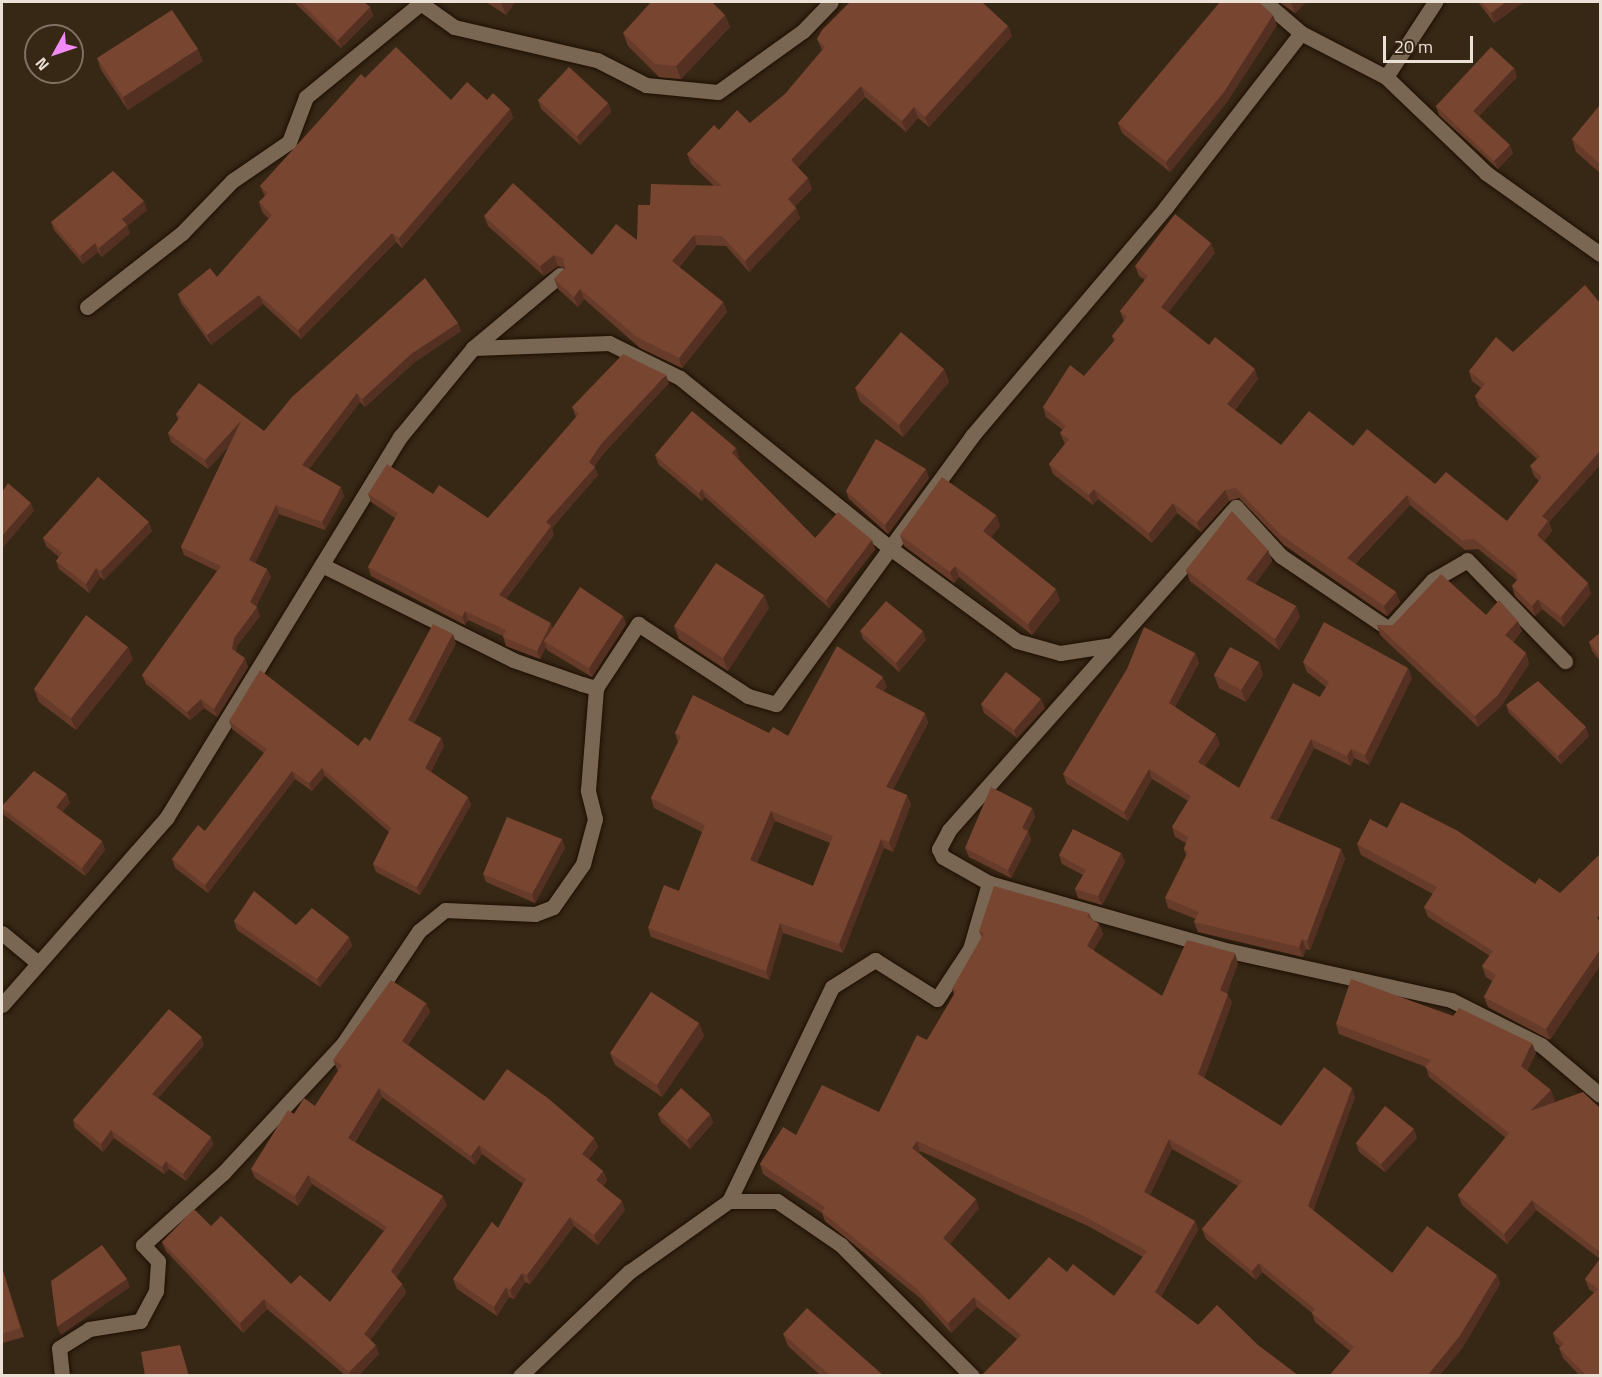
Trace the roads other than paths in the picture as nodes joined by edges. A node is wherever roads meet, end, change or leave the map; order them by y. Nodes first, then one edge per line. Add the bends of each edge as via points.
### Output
1 (420, 2) edge
2 (831, 2) edge
3 (1265, 2) edge
4 (1435, 2) edge
5 (1301, 33) junction
6 (1386, 77) junction
7 (1600, 254) edge
8 (560, 275) edge
9 (87, 307) dead end
10 (473, 348) junction
11 (890, 548) junction
12 (322, 565) junction
13 (1112, 645) junction
14 (1565, 661) dead end
15 (596, 688) junction
16 (989, 883) junction
17 (2, 933) edge
18 (38, 963) junction
19 (2, 1005) edge
20 (1600, 1095) edge
21 (729, 1201) junction
22 (62, 1376) edge
23 (520, 1376) edge
24 (972, 1376) edge

1 - 2 street via 454,27 597,60 646,85 718,92 803,32
1 - 9 street via 306,97 289,142 232,181 182,233
3 - 5 street
4 - 6 street
5 - 6 street
5 - 11 street via 1166,207 972,436
6 - 7 street via 1486,173
8 - 10 street
10 - 11 street via 609,343 680,378
10 - 12 street via 400,437
11 - 13 street via 1017,641 1060,653
11 - 15 street via 776,704 748,696 638,624
12 - 15 street via 513,660
12 - 18 street via 167,817
13 - 14 street via 1236,507 1281,556 1389,629 1433,580 1467,560
13 - 16 street via 942,840 943,857
15 - 22 street via 588,790 595,819 583,864 553,908 535,914 445,910 419,931 343,1044 223,1173 143,1245 158,1261 156,1291 140,1322 89,1329 59,1348
16 - 20 street via 1230,951 1451,1000 1540,1045
16 - 21 street via 970,949 937,999 875,960 832,987
17 - 18 street
18 - 19 street
21 - 23 street via 629,1272
21 - 24 street via 777,1201 841,1245

